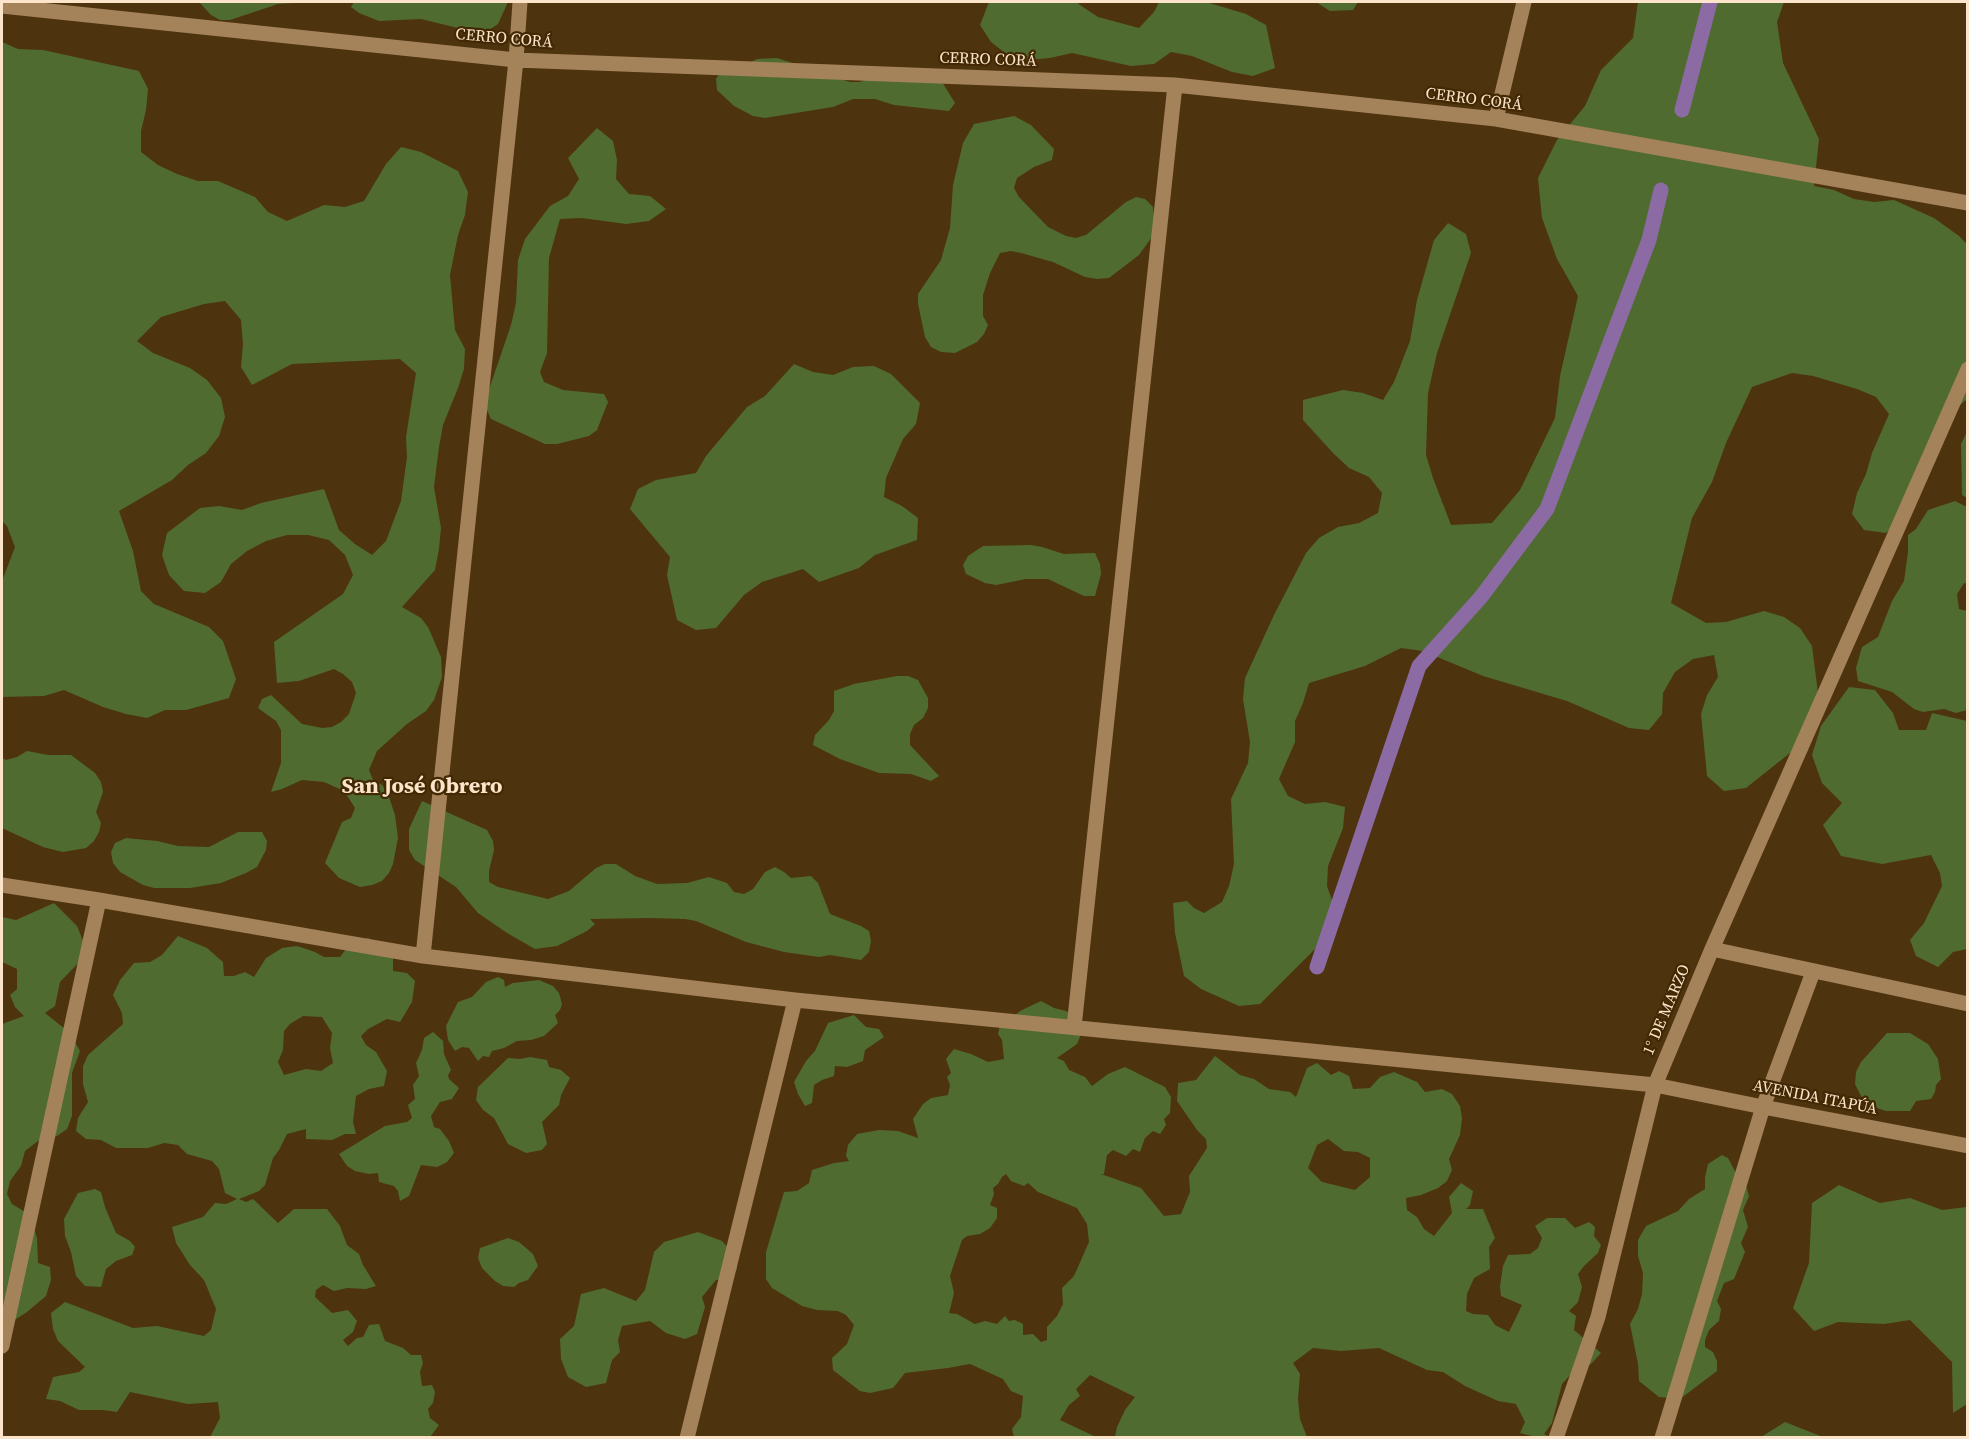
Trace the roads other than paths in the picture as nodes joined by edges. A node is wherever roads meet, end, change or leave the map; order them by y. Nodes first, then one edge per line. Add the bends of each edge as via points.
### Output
1 (520, 2) edge
2 (1524, 2) edge
3 (2, 6) edge
4 (516, 60) junction
5 (1175, 85) junction
6 (1496, 119) junction
7 (1968, 203) edge
8 (1968, 369) edge
9 (2, 885) edge
10 (99, 900) junction
11 (1712, 949) junction
12 (423, 956) junction
13 (1813, 972) junction
14 (795, 1000) junction
15 (1968, 1005) edge
16 (1074, 1027) junction
17 (1655, 1085) junction
18 (1763, 1107) junction
19 (1968, 1146) edge
20 (2, 1346) edge
21 (687, 1437) edge
22 (1556, 1437) edge
23 (1662, 1437) edge

1 - 4 street
2 - 6 street
3 - 4 street, CERRO CORÁ
4 - 5 street, CERRO CORÁ
4 - 12 street
5 - 6 street, CERRO CORÁ
5 - 16 street
6 - 7 street, CERRO CORÁ
8 - 11 street, 1° DE MARZO
9 - 10 street, AVENIDA ITAPÚA
10 - 12 street, AVENIDA ITAPÚA
10 - 20 street
11 - 13 street
11 - 17 street, 1° DE MARZO
12 - 14 street, AVENIDA ITAPÚA
13 - 15 street
13 - 18 street
14 - 16 street, AVENIDA ITAPÚA
14 - 21 street
16 - 17 street, AVENIDA ITAPÚA
17 - 18 street, AVENIDA ITAPÚA
17 - 22 street, 1° DE MARZO via 1598,1317
18 - 19 street, AVENIDA ITAPÚA
18 - 23 street

